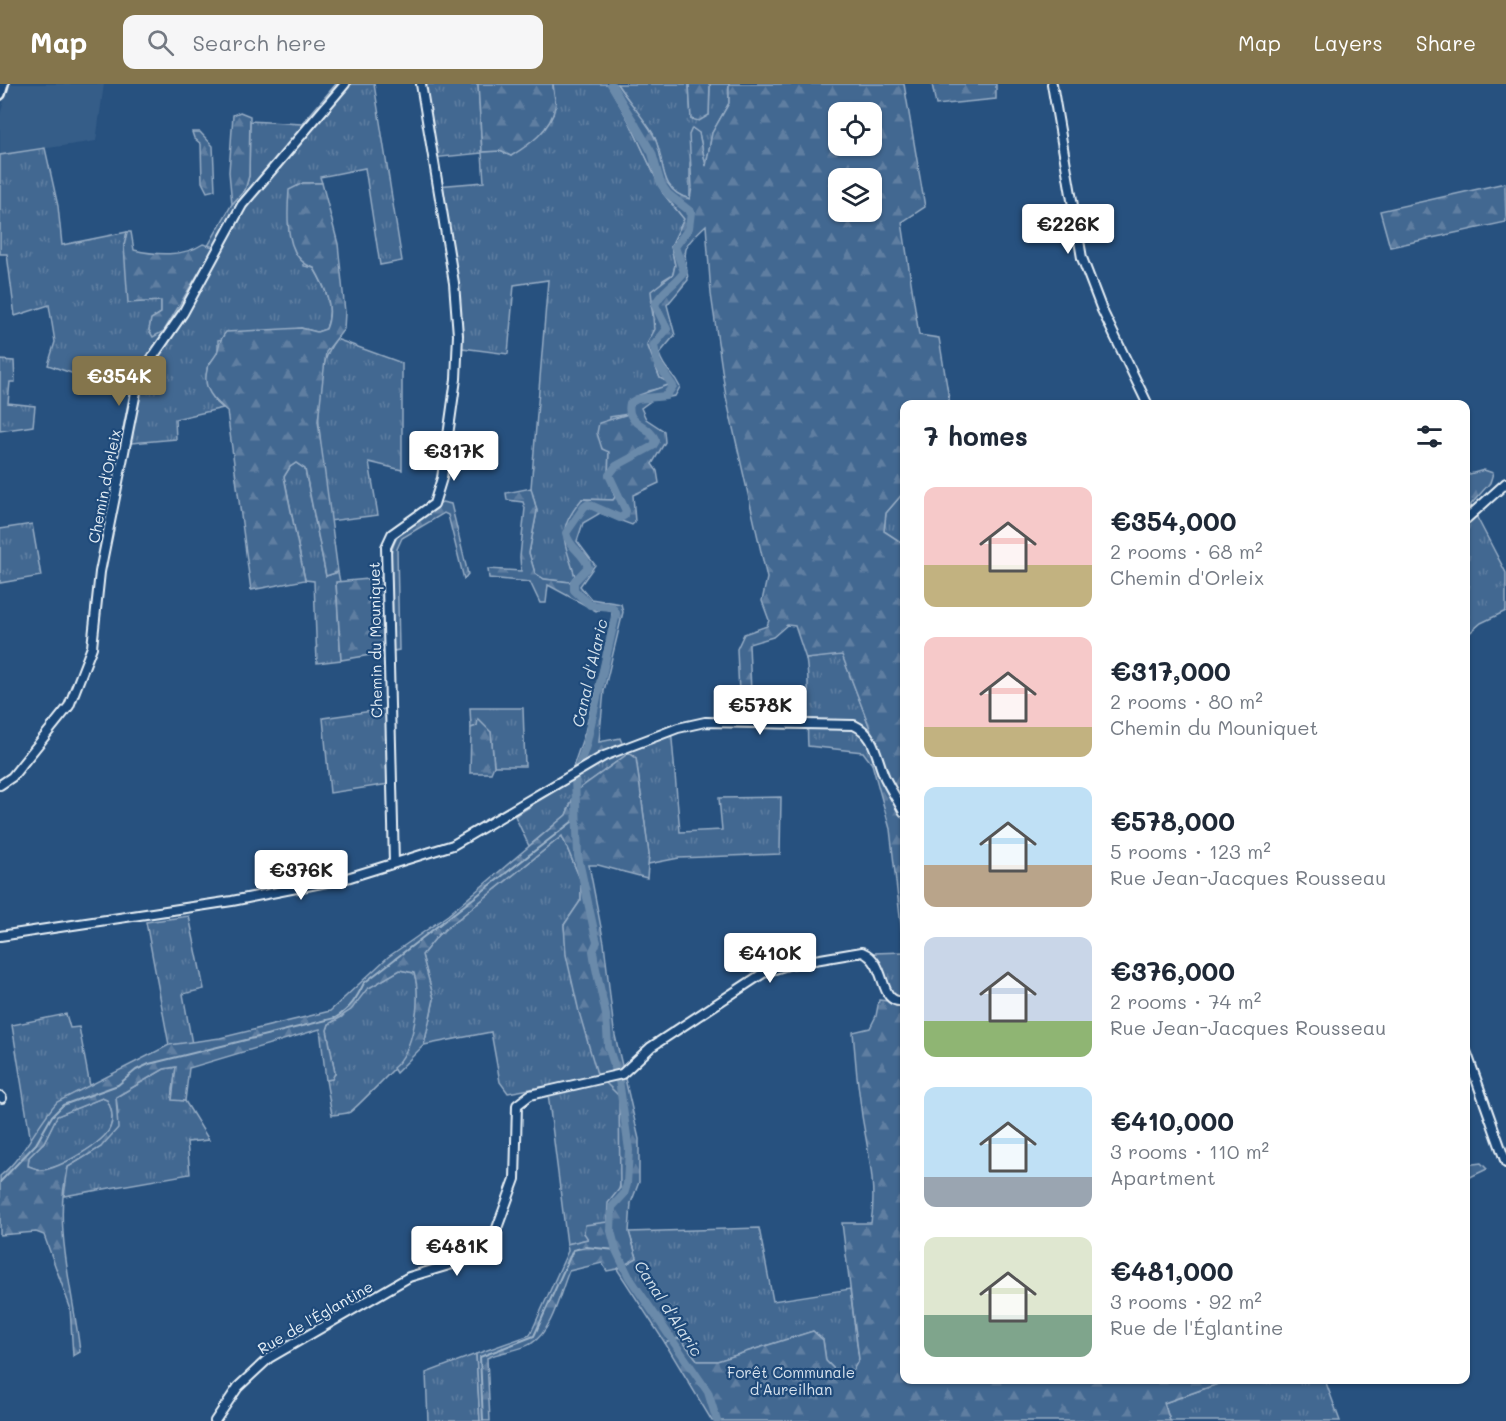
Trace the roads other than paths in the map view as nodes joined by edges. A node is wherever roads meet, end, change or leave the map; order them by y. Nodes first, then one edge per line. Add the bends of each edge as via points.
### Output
1 (3, 84) edge
2 (345, 84) edge
3 (421, 84) edge
4 (1052, 84) edge
5 (0, 94) edge
6 (1146, 400) edge
7 (1506, 483) edge
8 (1470, 515) edge
9 (0, 785) edge
10 (900, 805) edge
11 (394, 863) junction
12 (0, 936) edge
13 (900, 1001) edge
14 (1470, 1063) edge
15 (1506, 1163) edge
16 (215, 1421) edge

1 - 5 main road
2 - 9 street, Chemin d'Orleix via 242,205 183,313 139,377 100,572 92,647 69,706 12,777
3 - 11 street, Chemin du Mouniquet via 454,283 458,335 442,478 434,504 392,534 386,548
4 - 6 street via 1082,258
7 - 8 street
10 - 11 street via 884,776 871,738 854,725 705,722 627,746 453,844
11 - 12 street via 347,878 232,901
13 - 16 street, Rue de l'Églantine via 888,996 877,961 862,952 778,967 741,986 651,1047 622,1074 530,1095 518,1105 515,1179 494,1239 479,1256 409,1277 269,1358 238,1387
14 - 15 street

